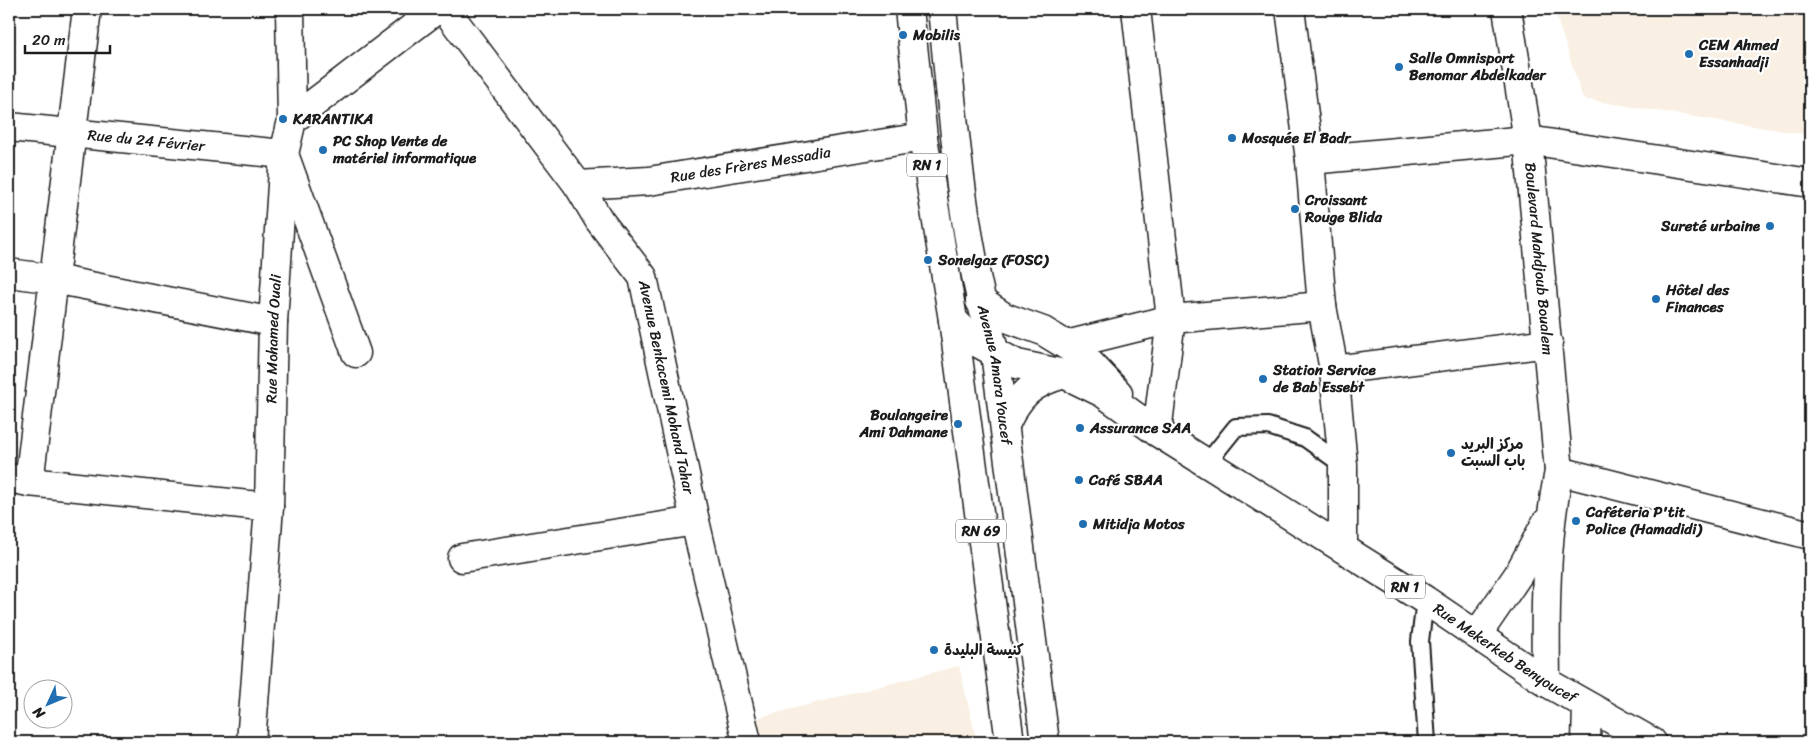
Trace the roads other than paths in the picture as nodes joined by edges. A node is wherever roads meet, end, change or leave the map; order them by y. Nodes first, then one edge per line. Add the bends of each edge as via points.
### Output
1 (87, 9) edge
2 (285, 9) edge
3 (437, 9) edge
4 (445, 9) edge
5 (909, 9) edge
6 (942, 9) edge
7 (1136, 9) edge
8 (1290, 9) edge
9 (1507, 9) edge
10 (292, 120) junction
11 (9, 127) edge
12 (71, 133) junction
13 (923, 137) junction
14 (1528, 140) junction
15 (284, 154) junction
16 (1310, 160) junction
17 (1810, 183) edge
18 (578, 185) junction
19 (9, 273) edge
20 (54, 279) junction
21 (980, 301) junction
22 (1322, 306) junction
23 (1171, 319) junction
24 (953, 320) junction
25 (273, 322) junction
26 (1548, 344) junction
27 (1066, 345) junction
28 (995, 353) junction
29 (356, 354) dead end
30 (1334, 370) junction
31 (1064, 374) junction
32 (1006, 425) junction
33 (1157, 432) junction
34 (1208, 464) junction
35 (1343, 465) junction
36 (1559, 471) junction
37 (19, 480) edge
38 (270, 506) junction
39 (1552, 510) junction
40 (695, 521) junction
41 (1810, 535) edge
42 (1343, 548) junction
43 (462, 558) dead end
44 (1425, 600) junction
45 (1477, 635) junction
46 (1546, 682) junction
47 (1587, 706) junction
48 (251, 742) edge
49 (747, 742) edge
50 (1010, 742) edge
51 (1045, 742) edge
52 (1427, 742) edge
53 (1586, 742) edge
54 (1652, 742) edge

1 - 12 street
2 - 10 street, Rue Mohamed Ouali
3 - 10 street
4 - 18 street, Avenue Benkacemi Mohand Tahar
5 - 13 street, Avenue Amara Youcef / RN 1
6 - 21 street, Avenue Amara Youcef / RN 1 via 957,161
7 - 23 street
8 - 16 street
9 - 14 street, Boulevard Mahdjoub Boualem
10 - 15 street, Rue Mohamed Ouali
11 - 12 street, Rue du 24 Février
12 - 15 street, Rue du 24 Février
12 - 20 street
13 - 18 street, Rue des Frères Messadia via 649,181
13 - 24 street, Avenue Amara Youcef / RN 1
14 - 16 street
14 - 17 street
14 - 26 street, Boulevard Mahdjoub Boualem
15 - 25 street, Rue Mohamed Ouali
15 - 29 street
16 - 22 street
18 - 40 street, Avenue Benkacemi Mohand Tahar via 599,220 643,277
19 - 20 street
20 - 25 street
20 - 37 street
21 - 27 street, RN 1 via 1004,317 1043,331
21 - 28 street, Avenue Amara Youcef / RN 69
22 - 23 street
22 - 30 street
23 - 27 street
23 - 33 street
24 - 28 street, RN 1 via 974,341
24 - 50 street, Avenue Amara Youcef / RN 69
25 - 38 street, Rue Mohamed Ouali
26 - 30 street
26 - 36 street, Boulevard Mahdjoub Boualem
27 - 33 street, RN 1 via 1083,356
28 - 31 street, RN 1 via 1017,364
28 - 32 street, Avenue Amara Youcef / RN 69
30 - 35 street
31 - 32 street via 1027,390 1014,406
31 - 33 street, RN 1 via 1103,393
32 - 51 street, Avenue Amara Youcef / RN 69
33 - 34 street, Rue Mekerkeb Benyoucef / RN 1
34 - 35 lane via 1236,427 1268,426 1306,438
34 - 42 street, Rue Mekerkeb Benyoucef / RN 1
35 - 42 street
36 - 39 street, Boulevard Mahdjoub Boualem
36 - 41 street
37 - 38 street
38 - 48 street, Rue Mohamed Ouali
39 - 45 street, Boulevard Mahdjoub Boualem via 1518,575
39 - 46 street, Boulevard Mahdjoub Boualem via 1546,596
40 - 43 street
40 - 49 street, Avenue Benkacemi Mohand Tahar
42 - 44 street, Rue Mekerkeb Benyoucef / RN 1
44 - 45 street, Rue Mekerkeb Benyoucef / RN 1
44 - 52 lane via 1420,641
45 - 46 street, Rue Mekerkeb Benyoucef / RN 1
46 - 47 street, Rue Mekerkeb Benyoucef / RN 1
47 - 53 street
47 - 54 street, Rue Mekerkeb Benyoucef / RN 1

